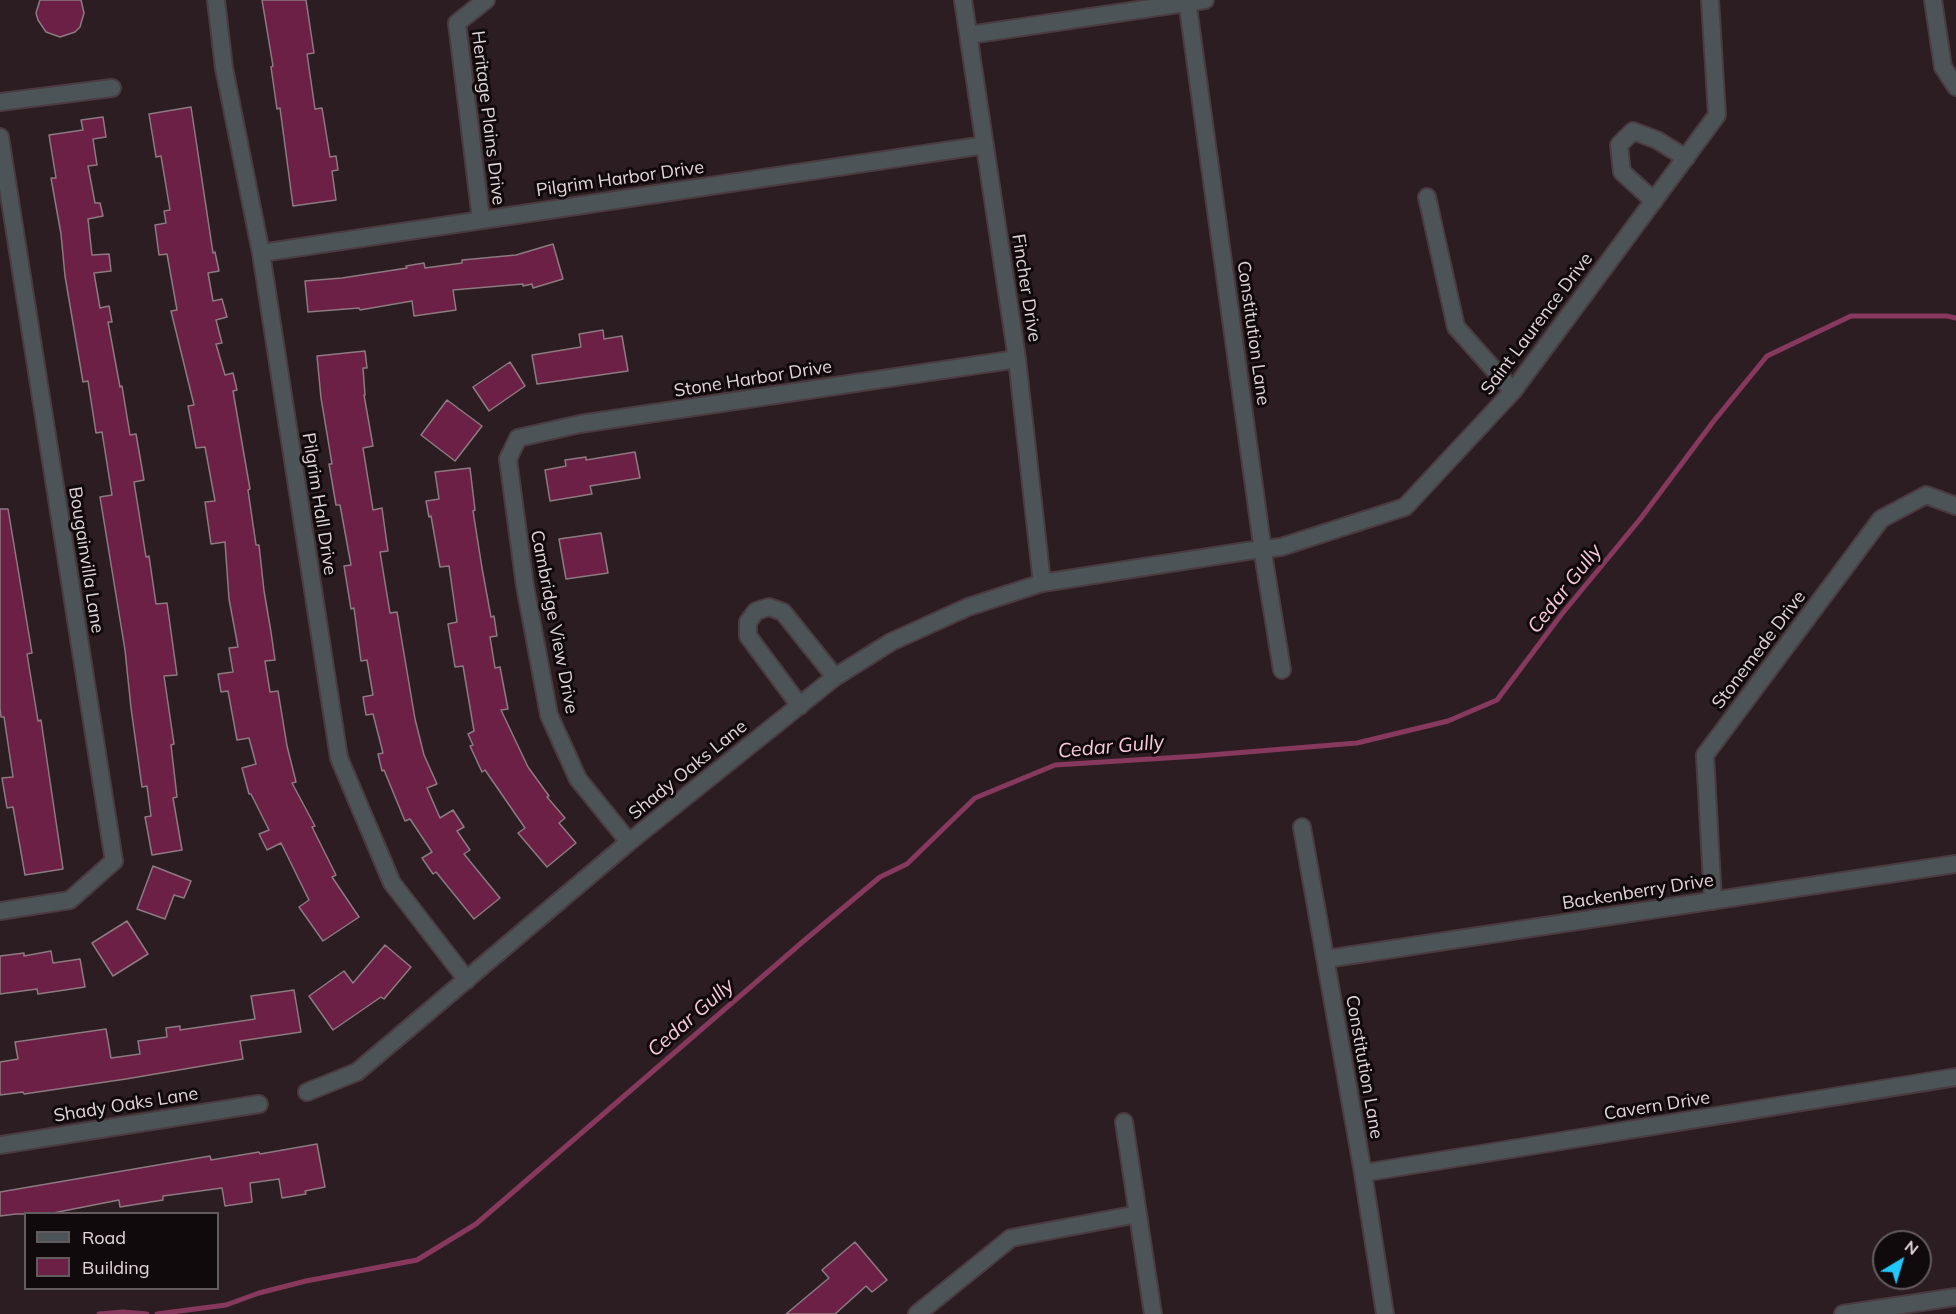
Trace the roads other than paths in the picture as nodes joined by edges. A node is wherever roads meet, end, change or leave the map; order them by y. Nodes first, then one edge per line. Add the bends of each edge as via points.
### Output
1 (216, 0) edge
2 (486, 0) edge
3 (963, 0) edge
4 (1205, 0) edge
5 (1710, 0) edge
6 (1933, 0) edge
7 (1187, 1) edge
8 (969, 35) junction
9 (1956, 87) edge
10 (112, 88) dead end
11 (0, 102) edge
12 (0, 136) edge
13 (985, 145) junction
14 (1686, 158) junction
15 (1428, 197) dead end
16 (1654, 201) junction
17 (481, 219) junction
18 (261, 253) junction
19 (1017, 359) junction
20 (1513, 391) junction
21 (508, 459) joint
22 (1956, 506) edge
23 (1263, 550) junction
24 (1140, 568) joint
25 (1042, 583) junction
26 (1282, 670) dead end
27 (835, 677) junction
28 (800, 706) junction
29 (1302, 827) dead end
30 (629, 842) junction
31 (1956, 864) edge
32 (1713, 901) junction
33 (0, 911) edge
34 (1326, 959) junction
35 (467, 981) junction
36 (1956, 1077) edge
37 (307, 1092) dead end
38 (259, 1104) dead end
39 (1124, 1122) dead end
40 (0, 1145) edge
41 (1363, 1173) junction
42 (1138, 1214) junction
43 (1956, 1297) edge
44 (917, 1314) edge
45 (1153, 1314) edge
46 (1384, 1314) edge
47 (1843, 1314) edge

1 - 18 street, Pilgrim Hall Drive via 224,68
2 - 17 street, Heritage Plains Drive via 457,23
3 - 8 street, Fincher Drive
4 - 7 street
5 - 14 street, Saint Laurence Drive via 1717,115
6 - 9 street via 1943,67
7 - 8 street
7 - 23 street, Constitution Lane
8 - 13 street, Fincher Drive
10 - 11 street
12 - 33 street, Bougainvilla Lane via 114,861 70,900
13 - 17 street, Pilgrim Harbor Drive
13 - 19 street, Fincher Drive
14 - 16 street, Saint Laurence Drive
14 - 16 street via 1633,131 1619,145 1622,172
15 - 20 street via 1455,327
16 - 20 street, Saint Laurence Drive
17 - 18 street, Pilgrim Harbor Drive
18 - 35 street, Pilgrim Hall Drive via 339,758 392,884
19 - 21 street, Stone Harbor Drive via 580,424 518,438
19 - 25 street, Fincher Drive
20 - 23 street, Saint Laurence Drive via 1405,507
21 - 30 street, Cambridge View Drive via 525,586 549,716 578,779
22 - 32 street, Stonemede Drive via 1926,495 1881,519 1705,756
23 - 24 street, Saint Laurence Drive
23 - 26 street, Constitution Lane
24 - 25 street, Shady Oaks Lane
25 - 27 street, Shady Oaks Lane via 958,612 891,642
27 - 28 street, Shady Oaks Lane
27 - 28 street via 783,612 769,607 756,611 748,621 748,636
28 - 30 street, Shady Oaks Lane
29 - 34 street, Constitution Lane
30 - 35 street, Shady Oaks Lane
31 - 32 street, Backenberry Drive
32 - 34 street, Backenberry Drive
34 - 41 street, Constitution Lane
35 - 37 street, Shady Oaks Lane via 357,1072
36 - 41 street, Cavern Drive
38 - 40 street, Shady Oaks Lane
39 - 42 street
41 - 46 street, Constitution Lane
42 - 44 street via 1011,1238
42 - 45 street
43 - 47 street

